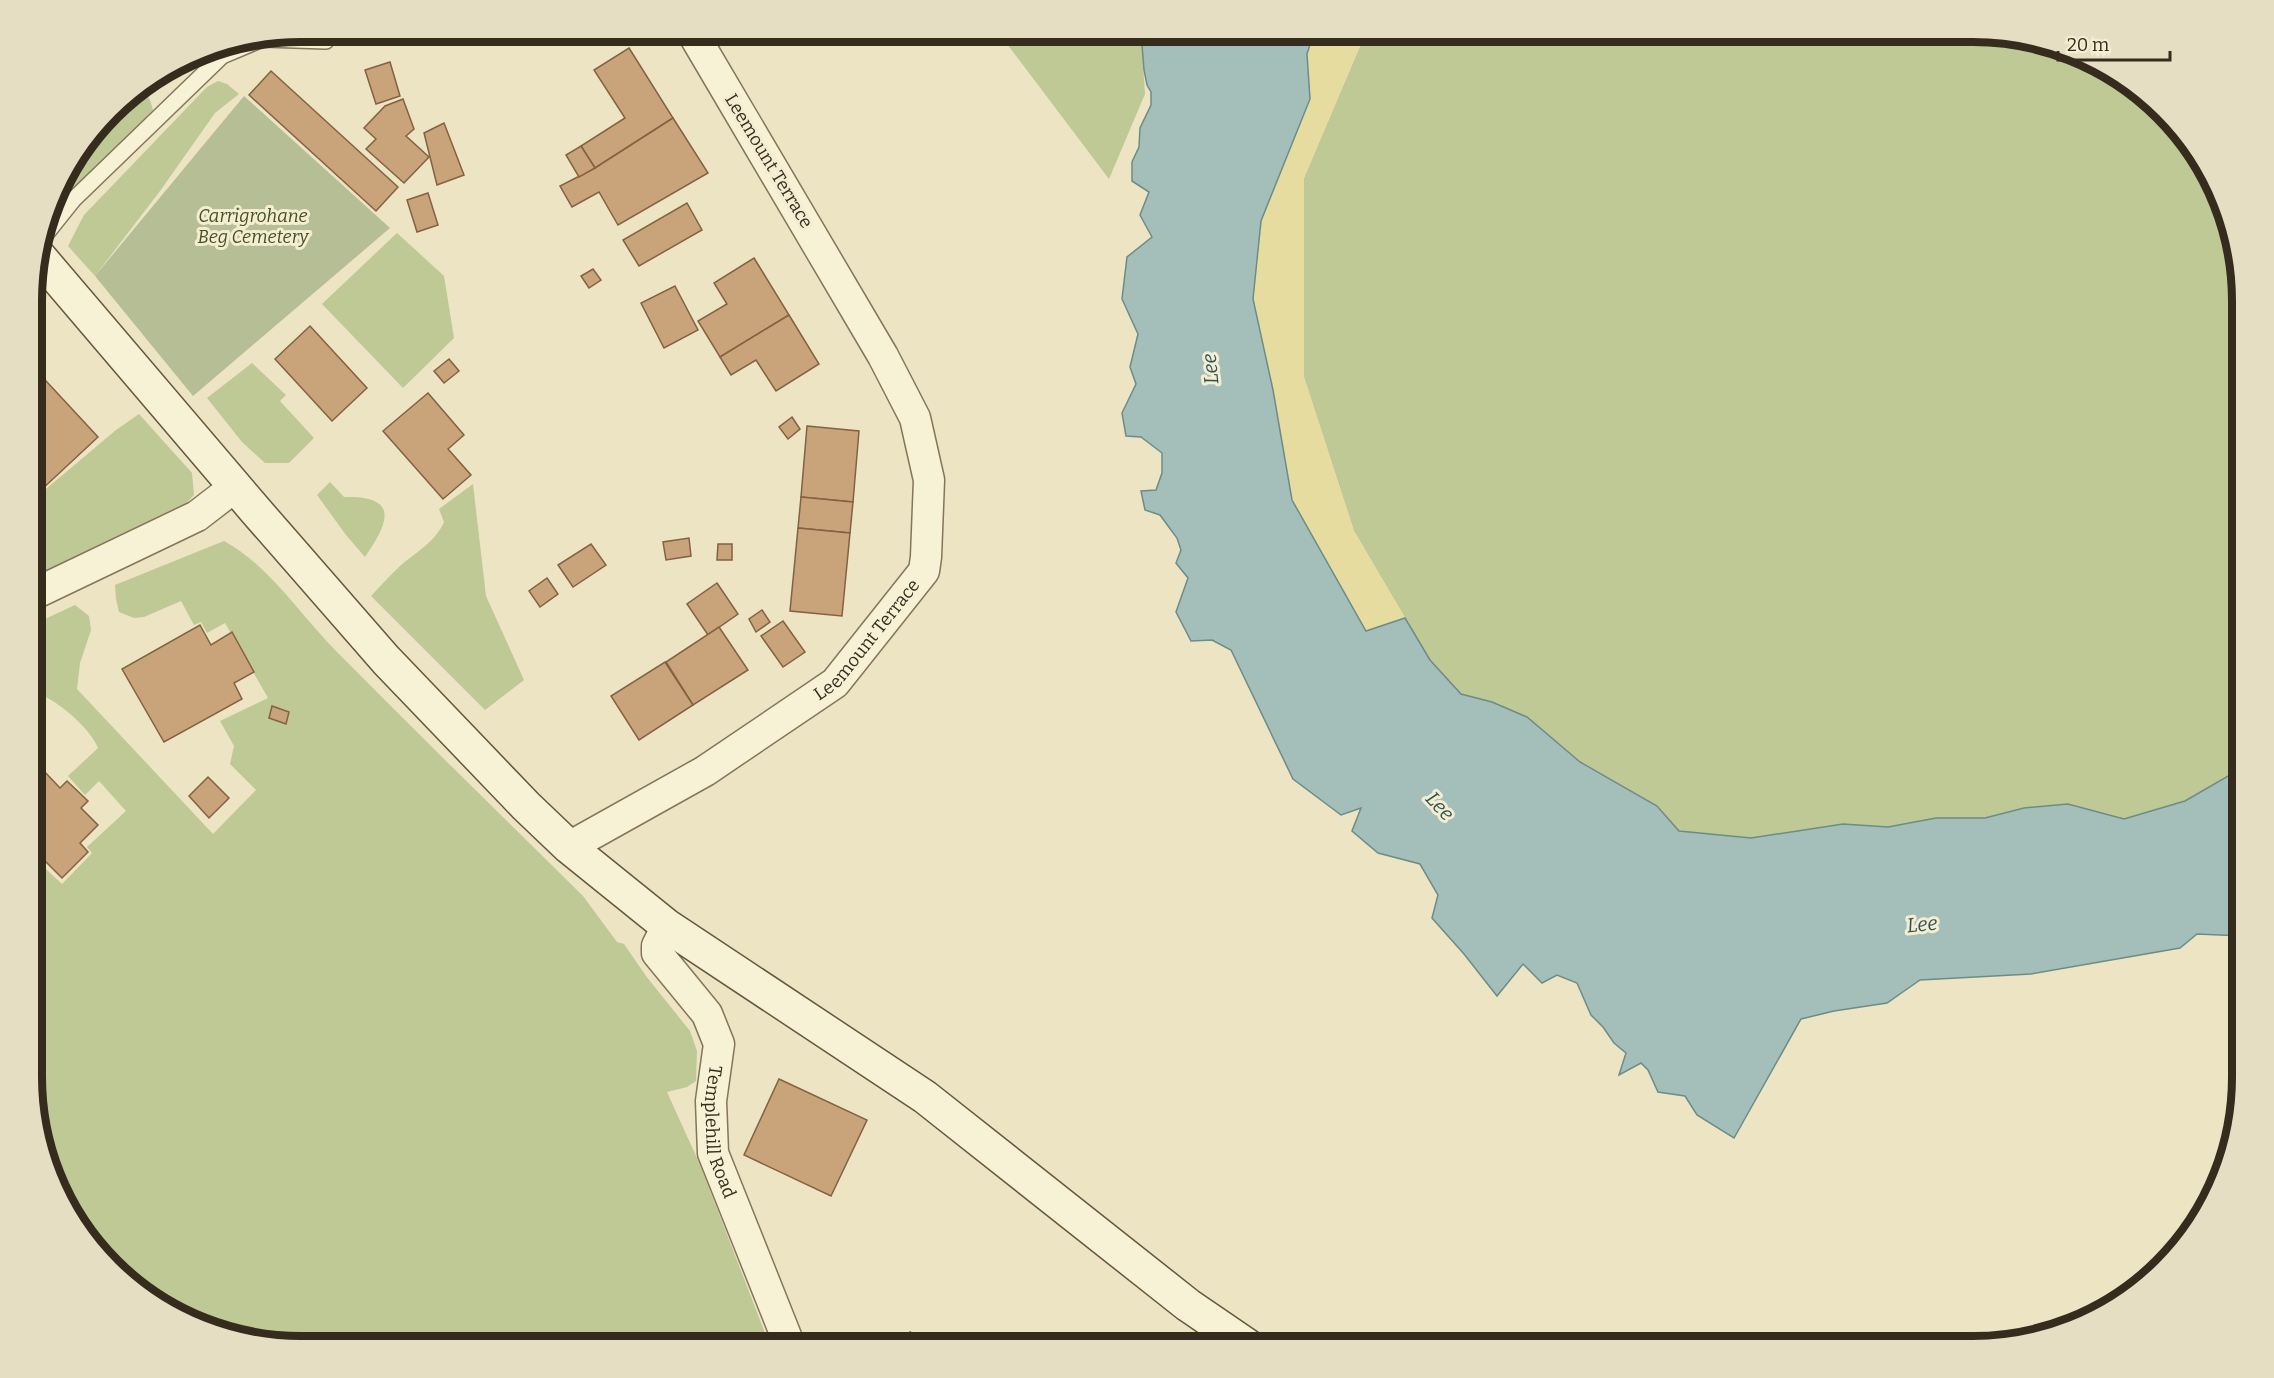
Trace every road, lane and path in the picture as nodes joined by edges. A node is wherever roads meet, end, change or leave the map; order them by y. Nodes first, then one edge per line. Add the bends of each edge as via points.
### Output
1 (698, 42) edge
2 (233, 51) edge
3 (54, 224) edge
4 (45, 264) edge
5 (236, 486) junction
6 (42, 590) edge
7 (569, 847) junction
8 (667, 926) junction
9 (786, 1336) edge
10 (1233, 1336) edge

1 - 7 street, Leemount Terrace via 883,356 915,418 929,480 924,571 835,683 705,771
2 - 3 lane via 222,56 74,199
4 - 5 main road
5 - 6 street via 197,516
5 - 7 main road via 386,660
7 - 8 main road
8 - 9 street, Templehill Road via 657,953 706,1014 719,1044 711,1101 713,1153
8 - 10 main road via 925,1097 1188,1305

